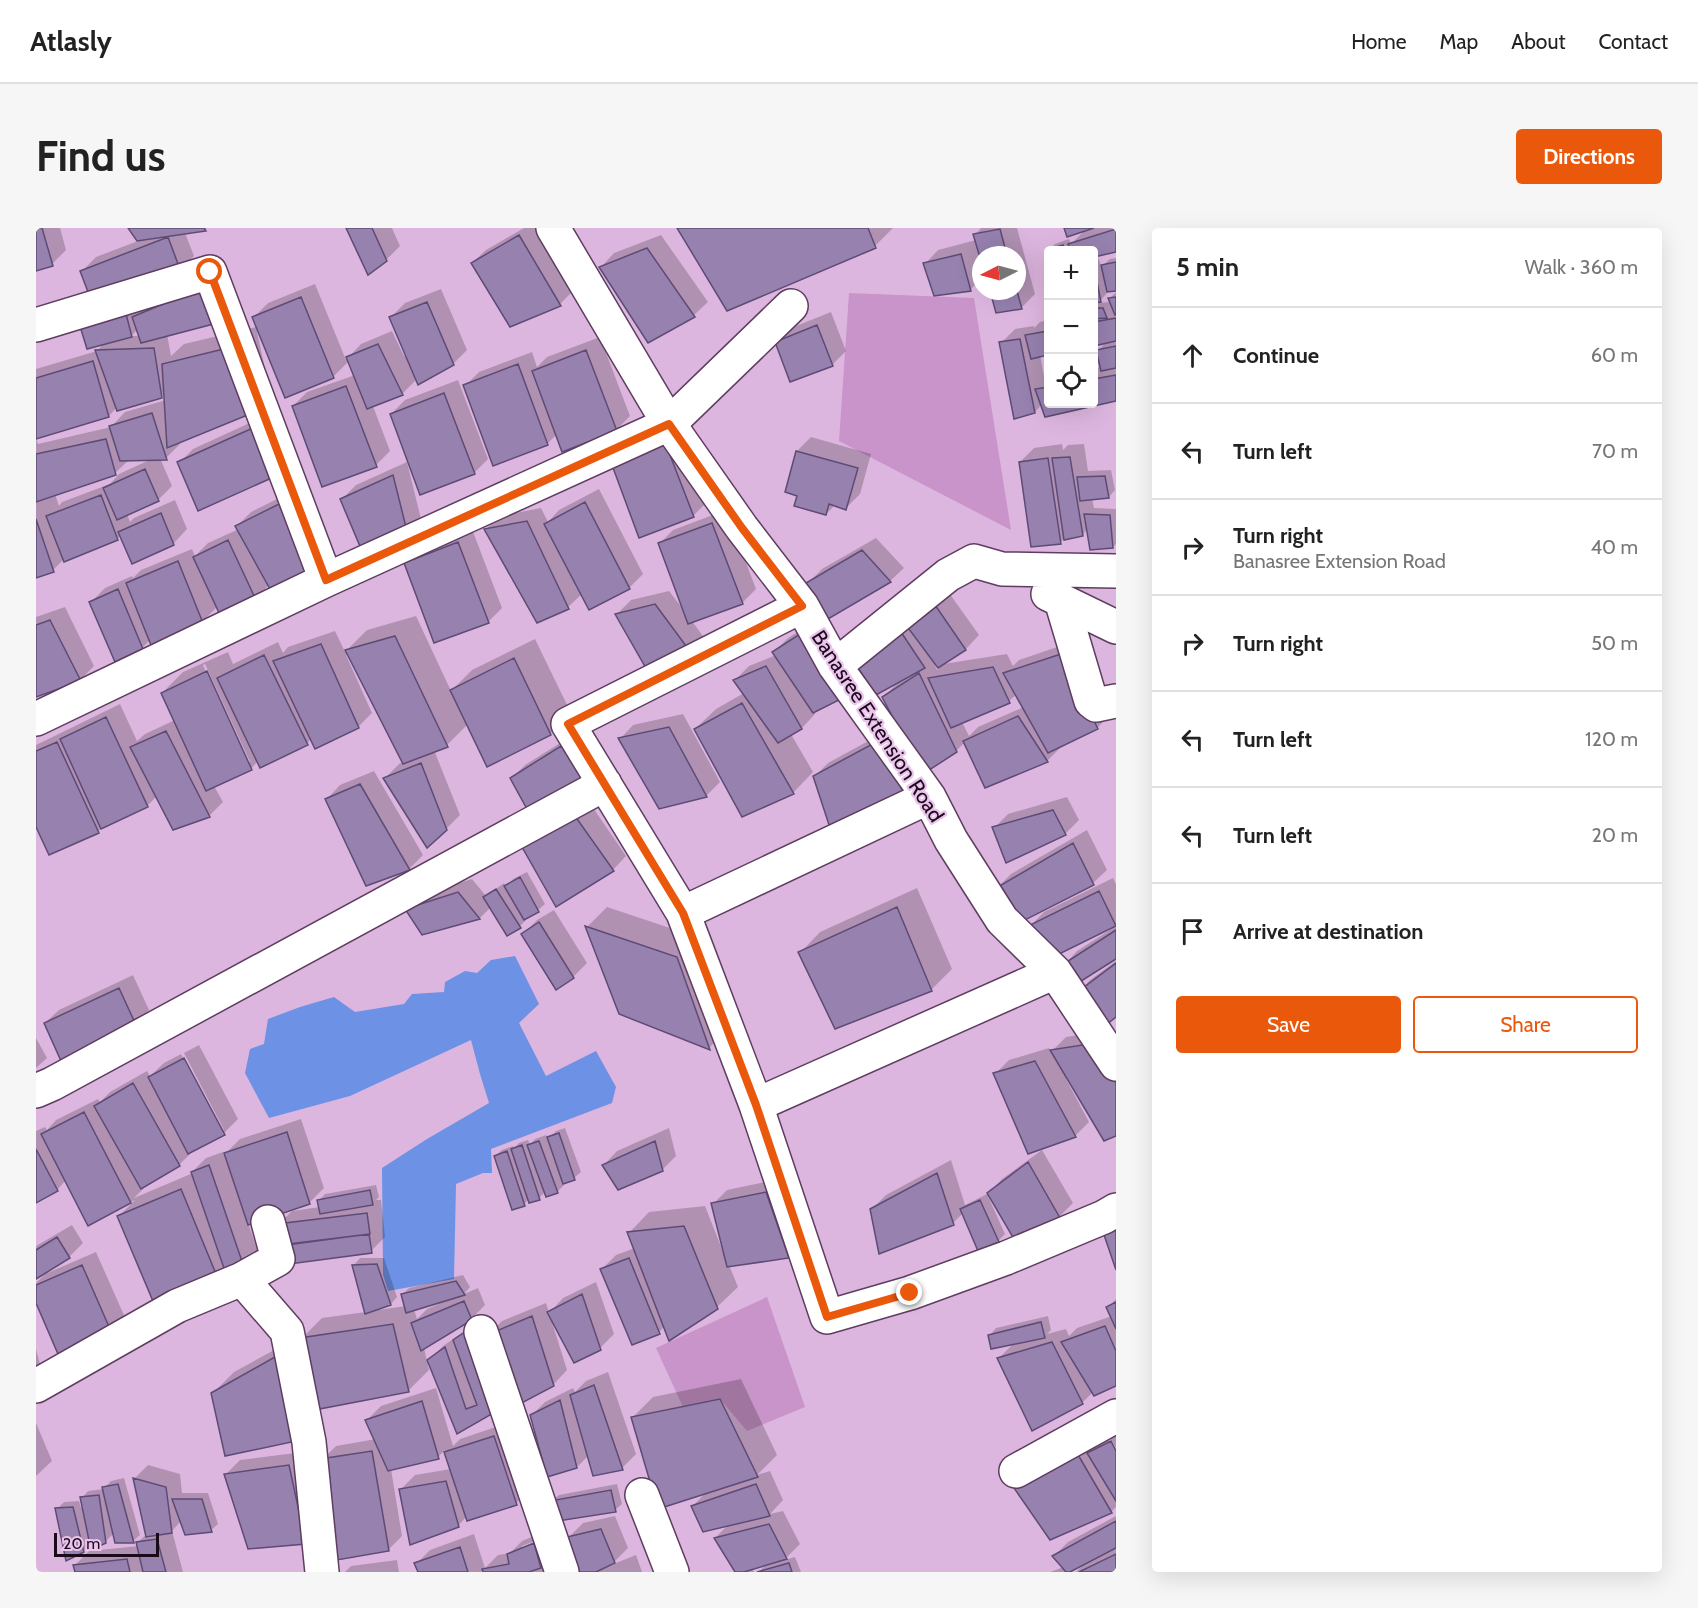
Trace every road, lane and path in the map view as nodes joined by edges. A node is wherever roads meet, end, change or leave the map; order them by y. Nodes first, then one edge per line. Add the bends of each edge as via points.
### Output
1 (553, 228) edge
2 (791, 306) dead end
3 (36, 325) edge
4 (669, 424) junction
5 (1002, 569) junction
6 (1116, 572) edge
7 (326, 580) junction
8 (1061, 600) junction
9 (802, 606) junction
10 (1116, 627) edge
11 (834, 666) junction
12 (1116, 701) edge
13 (36, 719) edge
14 (605, 784) junction
15 (929, 797) junction
16 (683, 913) junction
17 (1055, 972) junction
18 (1116, 1064) edge
19 (36, 1091) edge
20 (756, 1105) junction
21 (1116, 1210) edge
22 (268, 1222) dead end
23 (242, 1279) junction
24 (481, 1332) dead end
25 (36, 1386) edge
26 (1116, 1416) edge
27 (1016, 1471) dead end
28 (642, 1495) dead end
29 (322, 1572) edge
30 (562, 1572) edge
31 (672, 1572) edge

1 - 4 street, Banasree Extension Road
2 - 4 street
3 - 7 street via 210,272
4 - 7 street
4 - 9 street, Banasree Extension Road
5 - 6 street
5 - 8 street
5 - 11 street via 974,561 948,575
7 - 13 street
8 - 10 street
8 - 12 street via 1091,701 1096,705
9 - 11 street, Banasree Extension Road
9 - 14 street via 568,724
11 - 15 street, Banasree Extension Road
14 - 16 street
14 - 19 street
15 - 16 street
15 - 17 street, Banasree Extension Road via 951,840 1002,920
16 - 20 street
17 - 18 street, Banasree Extension Road
17 - 20 street
20 - 21 street via 827,1317 910,1293 1006,1258
22 - 23 street via 278,1259
23 - 25 street via 177,1306
23 - 29 street via 287,1331 309,1442
24 - 30 street
26 - 27 street
28 - 31 street

